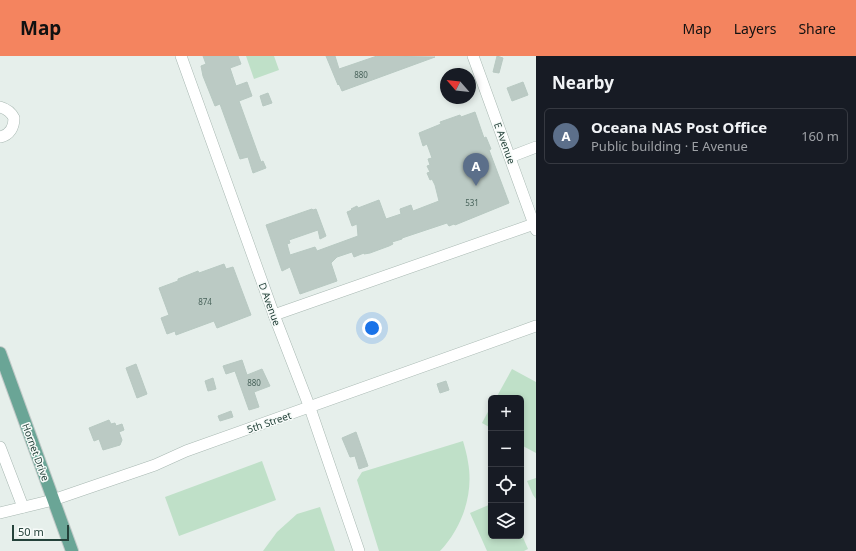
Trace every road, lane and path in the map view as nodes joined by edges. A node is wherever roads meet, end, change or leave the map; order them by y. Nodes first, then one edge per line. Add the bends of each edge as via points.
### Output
1 (180, 56) edge
2 (473, 56) edge
3 (0, 107) edge
4 (0, 137) edge
5 (536, 148) edge
6 (510, 157) junction
7 (535, 227) edge
8 (274, 315) junction
9 (536, 326) edge
10 (0, 353) edge
11 (310, 408) junction
12 (0, 447) edge
13 (53, 500) junction
14 (23, 507) junction
15 (0, 512) edge
16 (72, 551) edge
17 (360, 551) edge

1 - 8 street, D Avenue
2 - 6 street, E Avenue
3 - 4 street via 5,108 14,118 12,128
5 - 6 street
6 - 7 street, E Avenue
7 - 8 street
8 - 11 street, D Avenue
9 - 11 street, 5th Street
10 - 13 main road, Hornet Drive
11 - 13 street, 5th Street
11 - 17 street, D Avenue
12 - 14 street
13 - 14 street, 5th Street
13 - 16 main road, Hornet Drive
14 - 15 street, 5th Street

